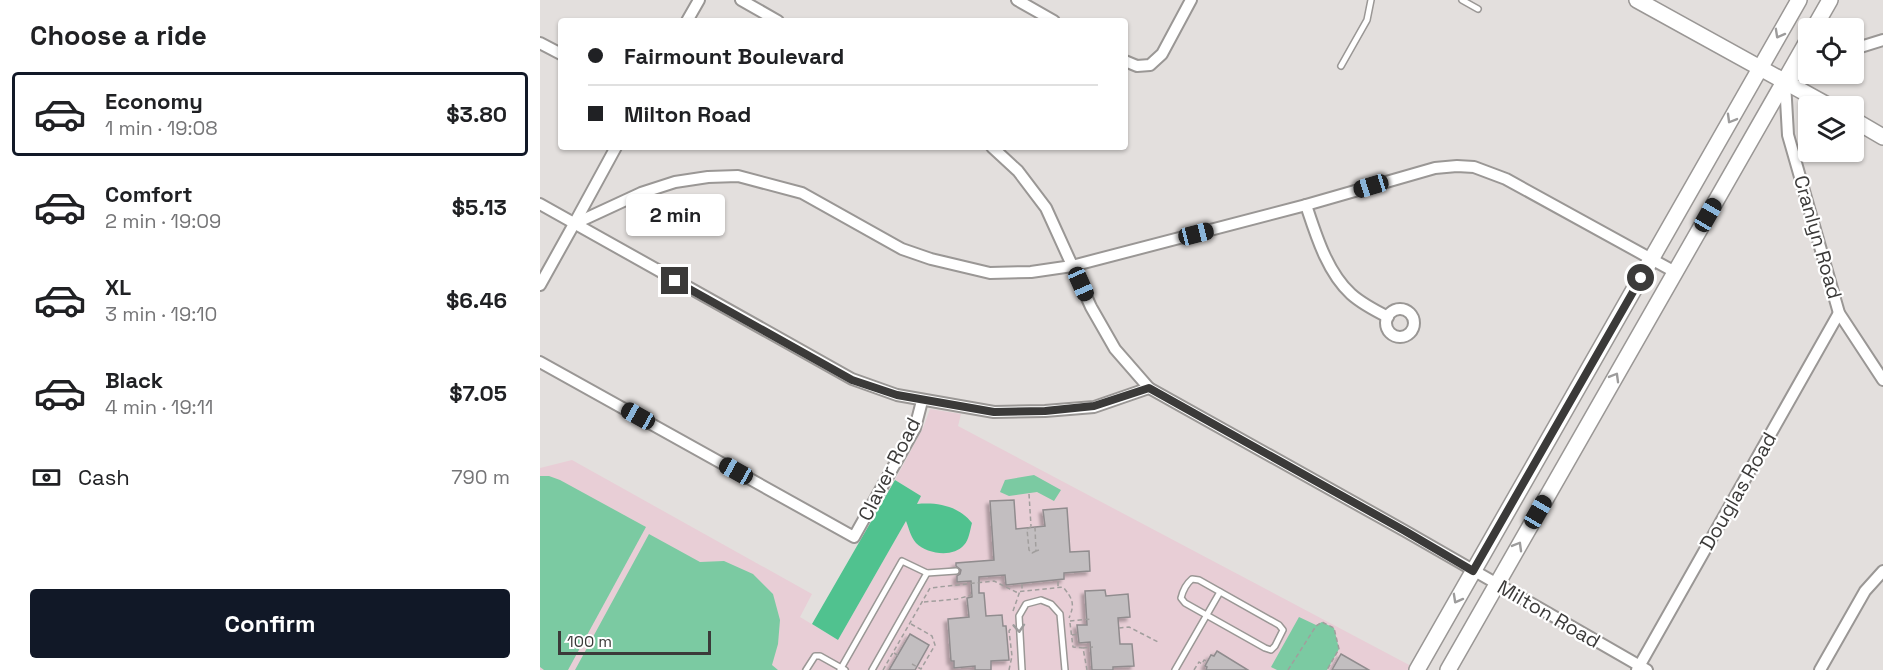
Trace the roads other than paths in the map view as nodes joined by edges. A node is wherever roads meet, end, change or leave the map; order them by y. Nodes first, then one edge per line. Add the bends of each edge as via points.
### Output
1 (699, 0) edge
2 (741, 0) edge
3 (1017, 0) edge
4 (1191, 0) edge
5 (1371, 0) edge
6 (1462, 0) edge
7 (1637, 0) edge
8 (1798, 0) edge
9 (1830, 0) edge
10 (1478, 9) dead end
11 (689, 18) edge
12 (773, 18) edge
13 (1049, 18) edge
14 (1820, 18) edge
15 (1883, 40) edge
16 (540, 43) edge
17 (1864, 46) edge
18 (558, 52) edge
19 (1798, 58) edge
20 (1128, 63) edge
21 (1341, 66) dead end
22 (1760, 69) junction
23 (1798, 74) edge
24 (1785, 82) junction
25 (1811, 96) edge
26 (1864, 126) edge
27 (1883, 136) edge
28 (614, 150) edge
29 (995, 150) edge
30 (540, 204) edge
31 (1306, 205) junction
32 (574, 224) junction
33 (1652, 259) junction
34 (1072, 266) junction
35 (1675, 272) junction
36 (540, 285) edge
37 (1839, 313) junction
38 (1388, 317) dead end
39 (540, 362) edge
40 (1883, 380) edge
41 (1149, 388) junction
42 (922, 400) junction
43 (956, 571) dead end
44 (1473, 571) junction
45 (1883, 571) edge
46 (927, 573) junction
47 (1497, 584) junction
48 (1220, 592) junction
49 (1206, 615) junction
50 (1641, 668) edge
51 (842, 669) edge
52 (806, 670) edge
53 (872, 670) edge
54 (1022, 670) edge
55 (1065, 670) edge
56 (1175, 670) edge
57 (1417, 670) edge
58 (1448, 670) edge
59 (1820, 670) edge

1 - 11 street
2 - 12 street
3 - 13 street
4 - 20 street via 1162,54 1150,65
5 - 21 lane via 1367,20
6 - 10 lane
7 - 22 main road
8 -> 22 main road
9 - 14 main road
15 - 17 street
16 - 18 street
19 - 24 main road
22 - 24 main road
22 -> 33 main road
23 - 24 street
24 - 25 main road
24 - 35 main road
24 - 37 street, Cranlyn Road via 1788,135
26 - 27 main road
28 - 32 street
29 - 34 street, Milton Road via 1018,171 1046,208
30 - 32 street
31 - 33 street via 1436,168 1474,167 1506,179
31 - 34 street
31 - 38 street via 1318,243 1336,274 1351,294
32 - 34 street via 675,182 738,176 802,193 902,249 931,259 990,273
32 - 36 street
32 - 42 street via 852,380
33 - 35 street
33 - 44 main road
34 - 41 street, Milton Road via 1115,349
47 -> 35 main road
37 - 40 street, Cranlyn Road
37 - 50 street, Douglas Road
39 - 42 street, Claver Road via 854,537 915,428
41 - 42 street via 1094,406 1045,411 994,412
41 - 44 street, Milton Road
43 - 46 lane
44 - 47 street, Milton Road
44 -> 57 main road
45 - 59 street via 1865,591
46 - 51 lane via 902,561
46 - 53 lane
47 - 50 street, Milton Road
47 - 58 main road
48 - 49 lane
48 - 49 lane via 1199,580 1187,583 1181,598
48 - 49 lane via 1279,626 1283,630 1275,646 1271,650 1265,648
49 - 56 lane
51 - 52 lane via 814,656
55 -> 54 lane via 1060,614 1041,600 1026,604 1019,616

